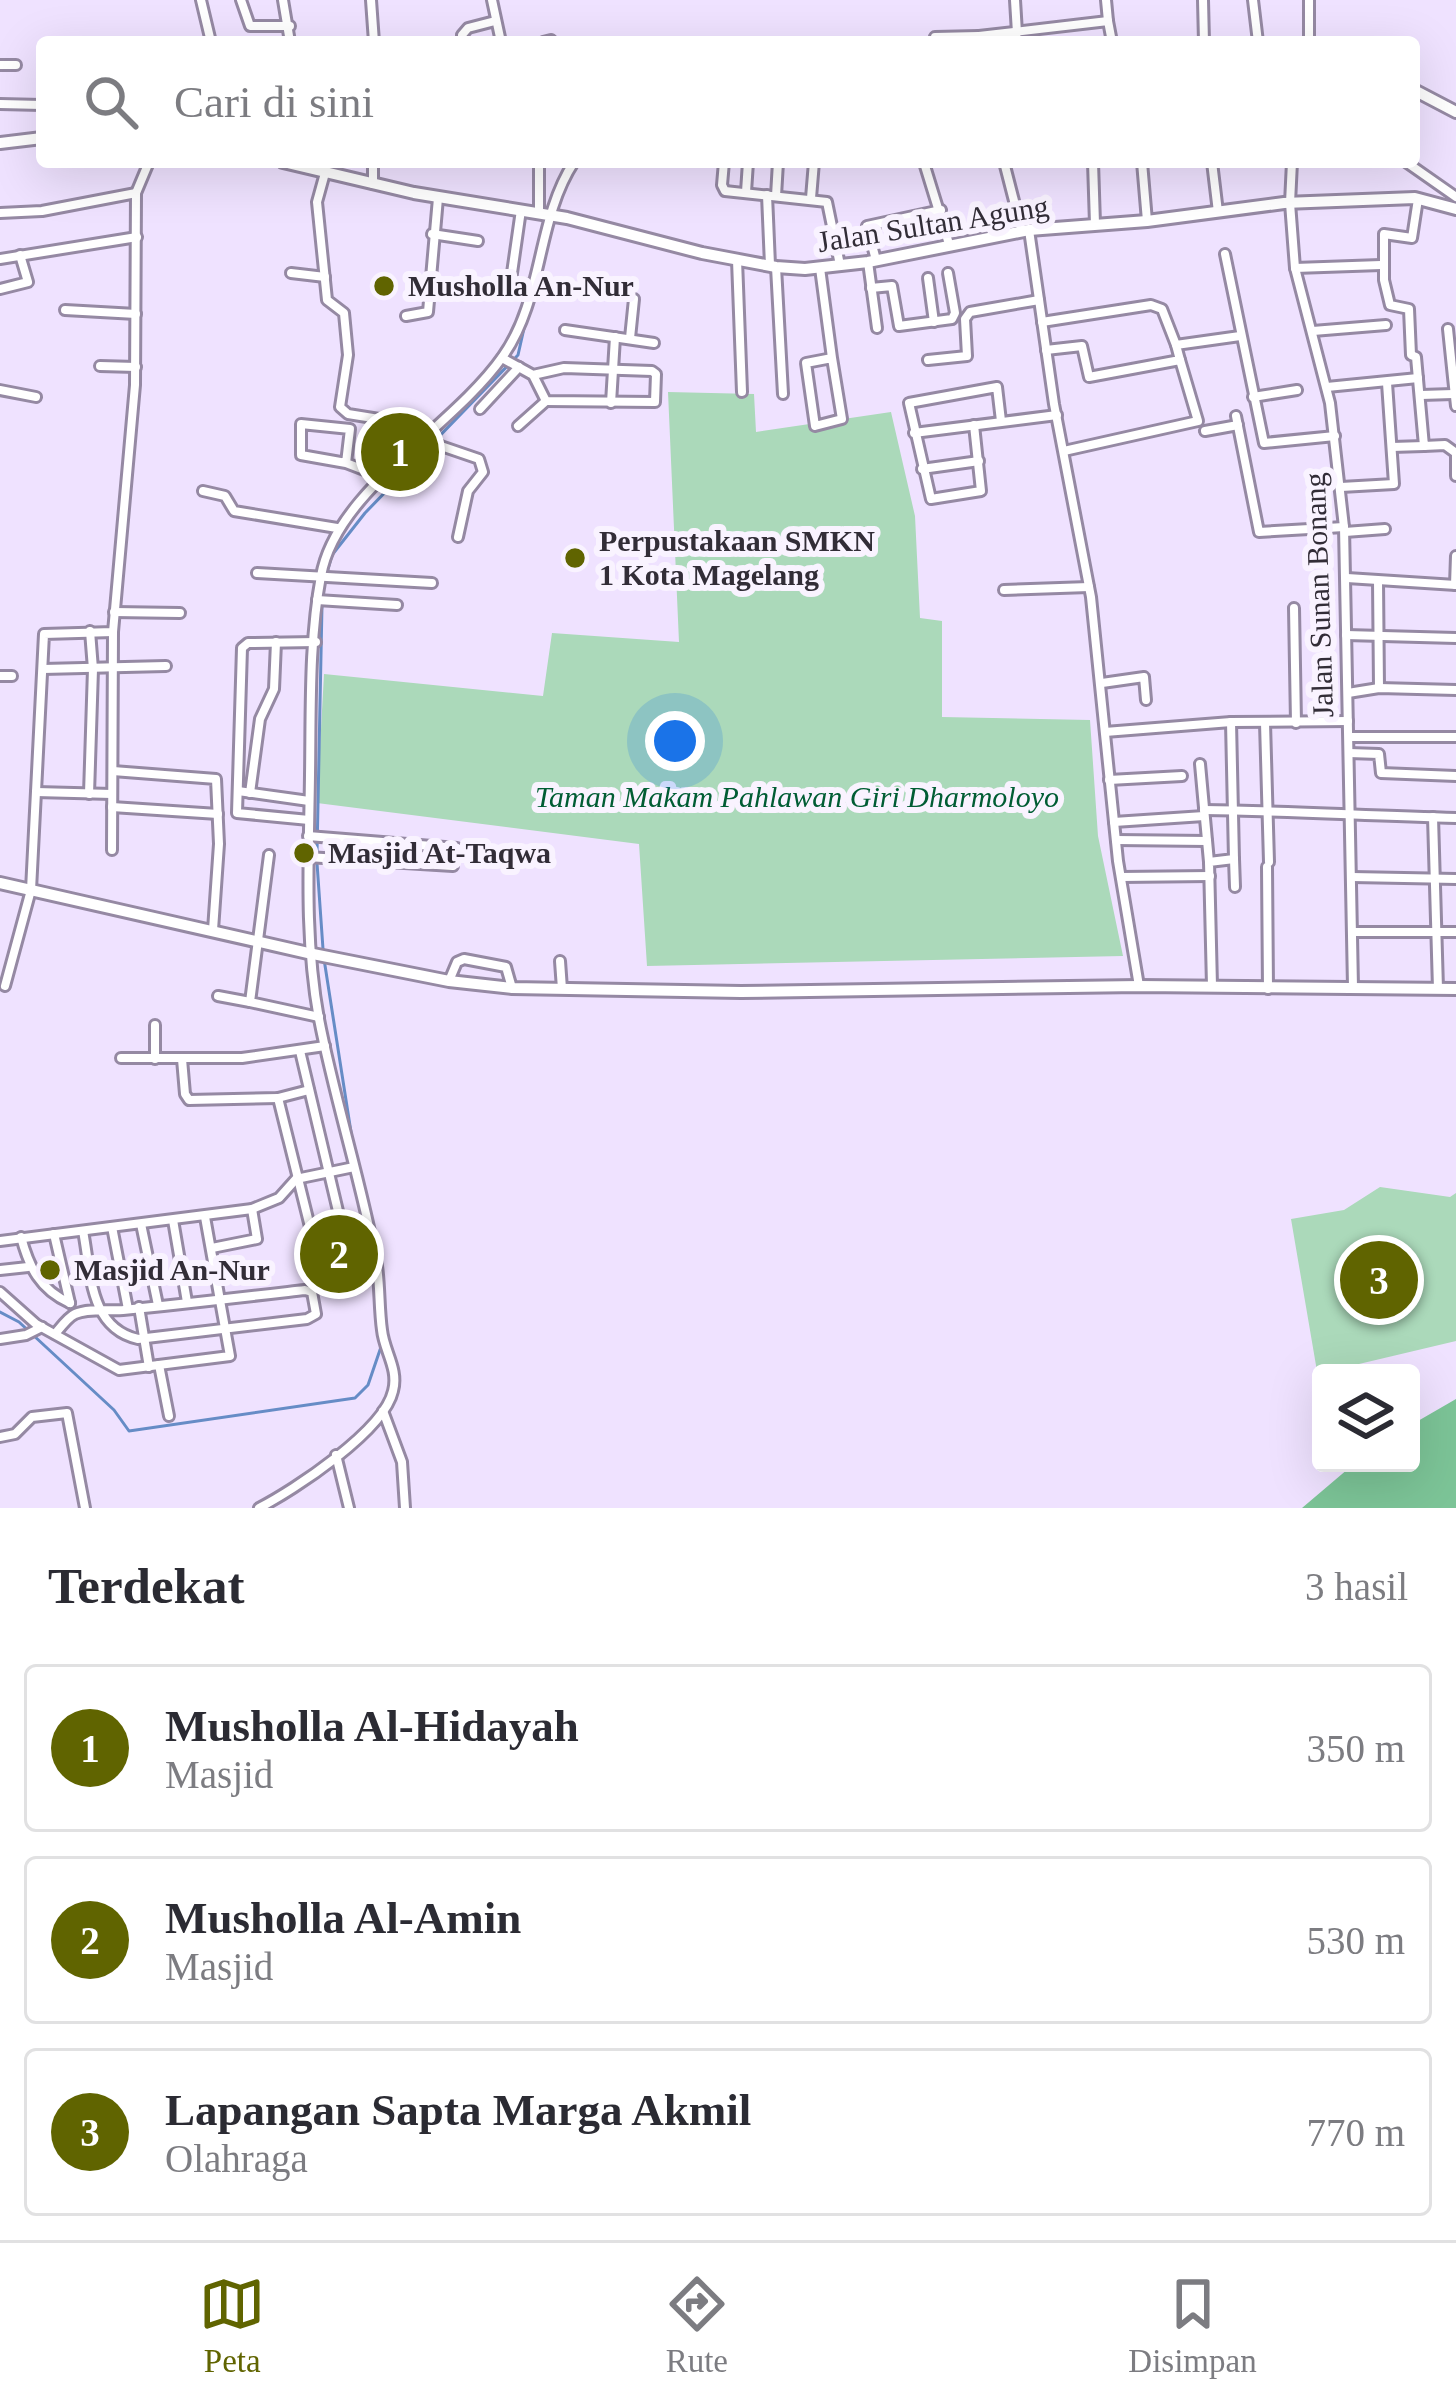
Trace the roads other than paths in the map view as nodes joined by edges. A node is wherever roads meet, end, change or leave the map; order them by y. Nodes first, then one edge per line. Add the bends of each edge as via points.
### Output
1 (201, 0) edge
2 (241, 0) edge
3 (283, 0) edge
4 (371, 0) edge
5 (492, 0) edge
6 (1015, 0) edge
7 (1106, 0) edge
8 (1203, 0) edge
9 (1253, 0) edge
10 (1309, 0) edge
11 (495, 21) junction
12 (1108, 21) junction
13 (290, 26) junction
14 (1017, 33) junction
15 (210, 36) edge
16 (290, 36) edge
17 (374, 36) edge
18 (462, 36) edge
19 (499, 36) edge
20 (998, 36) edge
21 (1111, 36) edge
22 (1204, 36) edge
23 (1257, 36) edge
24 (1309, 36) edge
25 (0, 65) edge
26 (16, 65) dead end
27 (1420, 94) edge
28 (0, 104) edge
29 (36, 106) edge
30 (1456, 112) edge
31 (36, 139) edge
32 (0, 143) edge
33 (146, 168) edge
34 (306, 168) edge
35 (374, 168) edge
36 (541, 168) edge
37 (570, 168) edge
38 (724, 168) edge
39 (748, 168) edge
40 (777, 168) edge
41 (814, 168) edge
42 (927, 168) edge
43 (1006, 168) edge
44 (1093, 168) edge
45 (1143, 168) edge
46 (1213, 168) edge
47 (1292, 168) edge
48 (1413, 168) edge
49 (325, 173) junction
50 (373, 184) junction
51 (746, 192) junction
52 (136, 193) junction
53 (772, 195) junction
54 (438, 198) junction
55 (811, 198) junction
56 (1418, 199) junction
57 (1290, 203) junction
58 (1456, 204) edge
59 (521, 210) junction
60 (940, 210) junction
61 (1218, 212) junction
62 (0, 213) edge
63 (554, 216) junction
64 (1147, 221) junction
65 (1095, 224) junction
66 (1025, 231) junction
67 (432, 235) junction
68 (137, 237) junction
69 (478, 241) dead end
70 (950, 244) junction
71 (1225, 254) dead end
72 (20, 256) junction
73 (0, 259) edge
74 (736, 259) junction
75 (872, 261) junction
76 (1381, 265) dead end
77 (840, 266) junction
78 (773, 267) junction
79 (820, 268) junction
80 (1295, 268) junction
81 (291, 273) dead end
82 (948, 273) dead end
83 (325, 277) junction
84 (928, 278) dead end
85 (535, 285) junction
86 (872, 288) junction
87 (0, 289) edge
88 (634, 299) dead end
89 (1039, 300) junction
90 (65, 310) dead end
91 (136, 314) junction
92 (406, 316) dead end
93 (934, 322) junction
94 (1042, 322) junction
95 (1386, 325) dead end
96 (878, 328) dead end
97 (1448, 329) dead end
98 (565, 330) dead end
99 (1313, 331) junction
100 (1240, 336) junction
101 (615, 337) junction
102 (629, 338) junction
103 (654, 344) dead end
104 (1176, 345) junction
105 (1454, 347) edge
106 (1046, 350) junction
107 (832, 358) junction
108 (928, 360) dead end
109 (1180, 360) junction
110 (509, 362) junction
111 (100, 366) dead end
112 (136, 367) junction
113 (611, 370) junction
114 (533, 375) junction
115 (1418, 378) junction
116 (1388, 383) junction
117 (1327, 387) junction
118 (0, 390) edge
119 (1297, 390) dead end
120 (742, 392) dead end
121 (783, 394) dead end
122 (1453, 394) junction
123 (1421, 395) junction
124 (36, 397) dead end
125 (1253, 397) junction
126 (546, 401) junction
127 (610, 404) junction
128 (1456, 406) edge
129 (480, 410) dead end
130 (1057, 415) junction
131 (1001, 421) junction
132 (974, 425) junction
133 (518, 426) dead end
134 (1205, 431) dead end
135 (914, 433) junction
136 (1335, 436) junction
137 (431, 440) junction
138 (1424, 446) junction
139 (1392, 447) junction
140 (1064, 451) junction
141 (1456, 453) edge
142 (979, 461) junction
143 (346, 464) junction
144 (922, 469) junction
145 (1456, 476) edge
146 (385, 478) junction
147 (1340, 488) junction
148 (203, 491) dead end
149 (338, 527) junction
150 (1344, 529) junction
151 (1385, 529) dead end
152 (458, 537) dead end
153 (1456, 556) edge
154 (257, 573) dead end
155 (326, 577) junction
156 (1347, 578) junction
157 (1378, 581) junction
158 (432, 583) dead end
159 (1455, 585) edge
160 (1089, 587) junction
161 (1004, 590) dead end
162 (323, 601) junction
163 (397, 605) dead end
164 (1294, 608) dead end
165 (114, 612) junction
166 (180, 613) dead end
167 (90, 632) junction
168 (113, 632) junction
169 (1346, 635) junction
170 (1380, 635) junction
171 (1456, 638) edge
172 (276, 642) junction
173 (316, 642) junction
174 (166, 667) dead end
175 (93, 668) junction
176 (113, 668) junction
177 (43, 669) junction
178 (0, 676) edge
179 (12, 676) dead end
180 (1102, 683) junction
181 (1379, 688) junction
182 (1456, 690) edge
183 (1348, 693) junction
184 (1146, 700) dead end
185 (1231, 722) junction
186 (1348, 722) junction
187 (1265, 723) junction
188 (1296, 723) junction
189 (1105, 732) junction
190 (1349, 737) junction
191 (1456, 737) edge
192 (1349, 753) junction
193 (1200, 764) dead end
194 (113, 771) junction
195 (1181, 776) dead end
196 (1456, 776) edge
197 (1109, 780) junction
198 (238, 791) junction
199 (36, 792) junction
200 (250, 793) junction
201 (89, 794) junction
202 (112, 794) junction
203 (309, 801) junction
204 (112, 807) junction
205 (1269, 808) junction
206 (1234, 810) junction
207 (1204, 813) junction
208 (218, 814) junction
209 (1348, 817) junction
210 (1433, 817) junction
211 (1456, 818) edge
212 (309, 820) junction
213 (1114, 822) junction
214 (317, 837) junction
215 (1115, 840) junction
216 (1207, 841) junction
217 (457, 848) dead end
218 (112, 850) dead end
219 (269, 855) dead end
220 (314, 857) junction
221 (1234, 859) junction
222 (1209, 862) junction
223 (453, 866) dead end
224 (1210, 876) junction
225 (1120, 877) junction
226 (1352, 877) junction
227 (1435, 879) junction
228 (1456, 879) edge
229 (0, 883) edge
230 (1235, 887) dead end
231 (31, 890) junction
232 (213, 930) junction
233 (1352, 932) junction
234 (1436, 932) junction
235 (1456, 932) edge
236 (260, 941) junction
237 (315, 954) junction
238 (560, 961) dead end
239 (4, 970) edge
240 (449, 981) junction
241 (5, 986) dead end
242 (1139, 986) junction
243 (1212, 987) junction
244 (512, 988) junction
245 (1456, 988) edge
246 (1268, 989) junction
247 (1354, 989) junction
248 (1438, 989) junction
249 (562, 990) junction
250 (218, 996) dead end
251 (250, 1002) junction
252 (319, 1017) junction
253 (155, 1025) dead end
254 (325, 1046) junction
255 (300, 1051) junction
256 (121, 1058) dead end
257 (155, 1059) junction
258 (182, 1059) junction
259 (309, 1090) junction
260 (278, 1098) junction
261 (354, 1168) junction
262 (331, 1172) junction
263 (300, 1178) junction
264 (252, 1209) junction
265 (205, 1217) junction
266 (173, 1220) junction
267 (141, 1224) junction
268 (112, 1227) junction
269 (83, 1231) junction
270 (54, 1234) junction
271 (21, 1238) junction
272 (0, 1241) edge
273 (212, 1248) junction
274 (28, 1267) junction
275 (0, 1270) edge
276 (0, 1292) edge
277 (223, 1300) junction
278 (187, 1302) junction
279 (70, 1303) junction
280 (158, 1305) junction
281 (134, 1308) junction
282 (98, 1312) junction
283 (75, 1314) junction
284 (227, 1328) junction
285 (34, 1331) junction
286 (55, 1334) junction
287 (144, 1338) junction
288 (0, 1339) edge
289 (154, 1366) junction
290 (383, 1411) junction
291 (169, 1416) dead end
292 (0, 1436) edge
293 (336, 1455) junction
294 (85, 1508) edge
295 (259, 1508) edge
296 (349, 1508) edge
297 (405, 1508) edge

1 - 15 street
2 - 13 street via 250,26
3 - 13 street
4 - 17 street
5 - 11 street
6 - 14 street
7 - 12 street
8 - 22 street
9 - 23 street
10 - 24 street
11 - 18 street
11 - 19 street
12 - 14 street
12 - 21 street
13 - 16 street
14 - 20 street
25 - 26 street
27 - 30 main road
28 - 29 street
31 - 32 main road
33 - 52 street
34 - 49 main road, Jalan Sultan Agung
35 - 50 street
36 - 63 street
37 - 63 street
38 - 51 street via 723,190
39 - 51 street
40 - 53 street
41 - 55 street
42 - 60 street
43 - 66 street
44 - 65 street
45 - 64 street
46 - 61 street
47 - 57 street, Jalan Sunan Bonang
48 - 58 street
49 - 50 main road, Jalan Sultan Agung
49 - 83 street via 317,202
50 - 54 main road, Jalan Sultan Agung
51 - 53 street
52 - 62 street
52 - 68 street
53 - 55 street
53 - 78 street
54 - 59 main road, Jalan Sultan Agung
54 - 67 street
55 - 77 street via 828,202
56 - 57 main road, Jalan Sultan Agung
56 - 58 main road, Jalan Sultan Agung
56 - 115 street via 1412,238 1384,234 1383,265 1390,305 1409,309
57 - 61 main road, Jalan Sultan Agung
57 - 80 street, Jalan Sunan Bonang
59 - 63 main road, Jalan Sultan Agung
59 - 85 street via 511,280
60 - 70 street
60 - 75 street via 868,225
61 - 64 main road, Jalan Sultan Agung
63 - 74 main road, Jalan Sultan Agung
63 - 85 street
64 - 65 main road, Jalan Sultan Agung
65 - 66 main road, Jalan Sultan Agung
66 - 70 main road, Jalan Sultan Agung
66 - 89 street
67 - 69 street
67 - 92 street via 428,312
68 - 72 street
68 - 91 street
70 - 75 main road, Jalan Sultan Agung
71 - 100 street
72 - 73 street
72 - 87 street via 28,282
74 - 78 main road, Jalan Sultan Agung
74 - 120 street
75 - 77 main road, Jalan Sultan Agung
75 - 86 street
76 - 80 street
77 - 79 main road, Jalan Sultan Agung
78 - 79 main road, Jalan Sultan Agung
78 - 121 street
79 - 107 street
80 - 99 street, Jalan Sunan Bonang
81 - 83 street
82 - 93 street via 955,317
83 - 137 street via 328,302 345,316 340,406 404,423
84 - 93 street
85 - 110 street
86 - 93 street via 892,286 899,326
86 - 96 street
88 - 102 street
89 - 94 street
89 - 108 street via 970,312 967,356
90 - 91 street
91 - 112 street
94 - 104 street via 1151,305 1162,309
94 - 106 street
95 - 99 street
97 - 105 street
98 - 101 street
99 - 117 street, Jalan Sunan Bonang
100 - 104 street
100 - 125 street
101 - 102 street
101 - 113 street
102 - 103 street
104 - 109 street
105 - 122 street
106 - 109 street via 1082,346 1088,377
106 - 130 street
107 - 107 street via 842,419 814,426 806,363
109 - 140 street via 1198,421
110 - 114 street
110 - 129 street
110 - 137 street
111 - 112 street
112 - 165 street
113 - 114 street
113 - 127 street
113 - 127 street via 656,377 654,404
114 - 126 street
115 - 116 street
115 - 123 street
116 - 117 street
116 - 139 street
117 - 136 street, Jalan Sunan Bonang
118 - 124 street
119 - 125 street
122 - 123 street
122 - 128 street
123 - 138 street
125 - 136 street via 1266,445
126 - 127 street
126 - 133 street
130 - 131 street
130 - 140 street
131 - 132 street
131 - 135 street via 998,387 912,401
132 - 135 street
132 - 142 street
134 - 150 street via 1237,420 1258,532
135 - 144 street
136 - 147 street, Jalan Sunan Bonang
137 - 146 street
137 - 152 street via 479,459 483,468 468,491
138 - 139 street
138 - 141 street
139 - 147 street via 1394,484
140 - 160 street
141 - 145 street
142 - 144 street
142 - 144 street via 977,493 931,499
143 - 143 street via 298,453 301,424 350,429
143 - 146 street
146 - 149 street
147 - 150 street, Jalan Sunan Bonang
148 - 149 street via 225,496 234,511
149 - 155 street
150 - 151 street
150 - 156 street, Jalan Sunan Bonang
153 - 159 street
154 - 155 street
155 - 158 street
155 - 162 street
156 - 157 street
156 - 169 street, Jalan Sunan Bonang
157 - 159 street
157 - 170 street
160 - 161 street
160 - 180 street
162 - 163 street
162 - 173 street
164 - 188 street
165 - 166 street
165 - 168 street
167 - 168 street
167 - 175 street
167 - 177 street via 45,633
168 - 176 street
169 - 170 street
169 - 183 street, Jalan Sunan Bonang
170 - 171 street
170 - 181 street
172 - 173 street
172 - 198 street via 242,648
172 - 200 street via 274,689 260,719
173 - 203 street
174 - 176 street
175 - 176 street
175 - 177 street
175 - 201 street
176 - 194 street
177 - 199 street
178 - 179 street
180 - 184 street via 1144,677
180 - 189 street
181 - 182 street
181 - 183 street
183 - 186 street, Jalan Sunan Bonang
185 - 187 street
185 - 189 street
185 - 206 street
186 - 188 street
186 - 190 street, Jalan Sunan Bonang
187 - 188 street
187 - 205 street
189 - 197 street
190 - 191 street
190 - 192 street, Jalan Sunan Bonang
192 - 196 street via 1379,754 1381,772
192 - 209 street, Jalan Sunan Bonang
193 - 207 street
194 - 202 street
194 - 208 street via 212,777
195 - 197 street
197 - 213 street
198 - 200 street
198 - 212 street via 238,814
199 - 201 street
199 - 231 street
200 - 203 street
201 - 202 street
202 - 204 street
203 - 212 street
204 - 208 street
204 - 218 street
205 - 206 street
205 - 209 street
205 - 246 street
206 - 207 street
206 - 221 street
207 - 213 street
207 - 216 street
208 - 232 street
209 - 210 street
209 - 226 street, Jalan Sunan Bonang
210 - 211 street
210 - 227 street
212 - 214 street
213 - 215 street
214 - 217 street
214 - 220 street
215 - 216 street
215 - 225 street
216 - 222 street
219 - 236 street
220 - 223 street
220 - 237 street
221 - 222 street
221 - 230 street
222 - 224 street
224 - 225 street
224 - 243 street
225 - 242 street
226 - 227 street
226 - 233 street, Jalan Sunan Bonang
227 - 228 street
227 - 234 street
229 - 231 main road
231 - 232 main road
231 - 239 street
232 - 236 main road
233 - 234 street
233 - 247 street, Jalan Sunan Bonang
234 - 235 street
234 - 248 street
236 - 237 main road
236 - 251 street
237 - 240 main road
237 - 252 street
238 - 249 street
239 - 241 street
240 - 244 main road
240 - 244 street via 464,959 506,967
242 - 243 main road
242 - 249 main road
243 - 246 main road
244 - 249 main road
245 - 248 main road
246 - 247 main road
247 - 248 main road
250 - 251 street
251 - 252 street
252 - 254 street
253 - 257 street
254 - 255 street
254 - 261 street
255 - 258 street
255 - 259 street
256 - 257 street
257 - 258 street
258 - 260 street via 188,1100
259 - 260 street
259 - 262 street
260 - 263 street
261 - 262 street
261 - 290 street via 395,1378
262 - 263 street
262 - 263 street via 347,1249 316,1251
263 - 264 street
264 - 265 street
264 - 273 street via 256,1240
265 - 266 street
265 - 273 street
266 - 267 street
266 - 278 street
267 - 268 street
267 - 280 street
268 - 269 street
268 - 281 street
269 - 270 street
269 - 282 street
270 - 271 street
270 - 279 street
271 - 272 street
271 - 274 street
273 - 277 street
274 - 275 street
274 - 279 street
276 - 285 street
277 - 278 street
277 - 284 street
277 - 284 street via 309,1290 316,1309 312,1319
278 - 280 street
279 - 283 street
280 - 281 street
281 - 282 street
281 - 287 street
282 - 283 street
282 - 287 street via 128,1336
283 - 286 street
284 - 287 street
284 - 289 street via 230,1356
285 - 286 street
285 - 288 street
286 - 289 street via 119,1370
287 - 289 street
289 - 291 street
290 - 293 street
290 - 297 street via 402,1462
292 - 294 street via 15,1434 27,1418 67,1413
293 - 295 street
293 - 296 street

